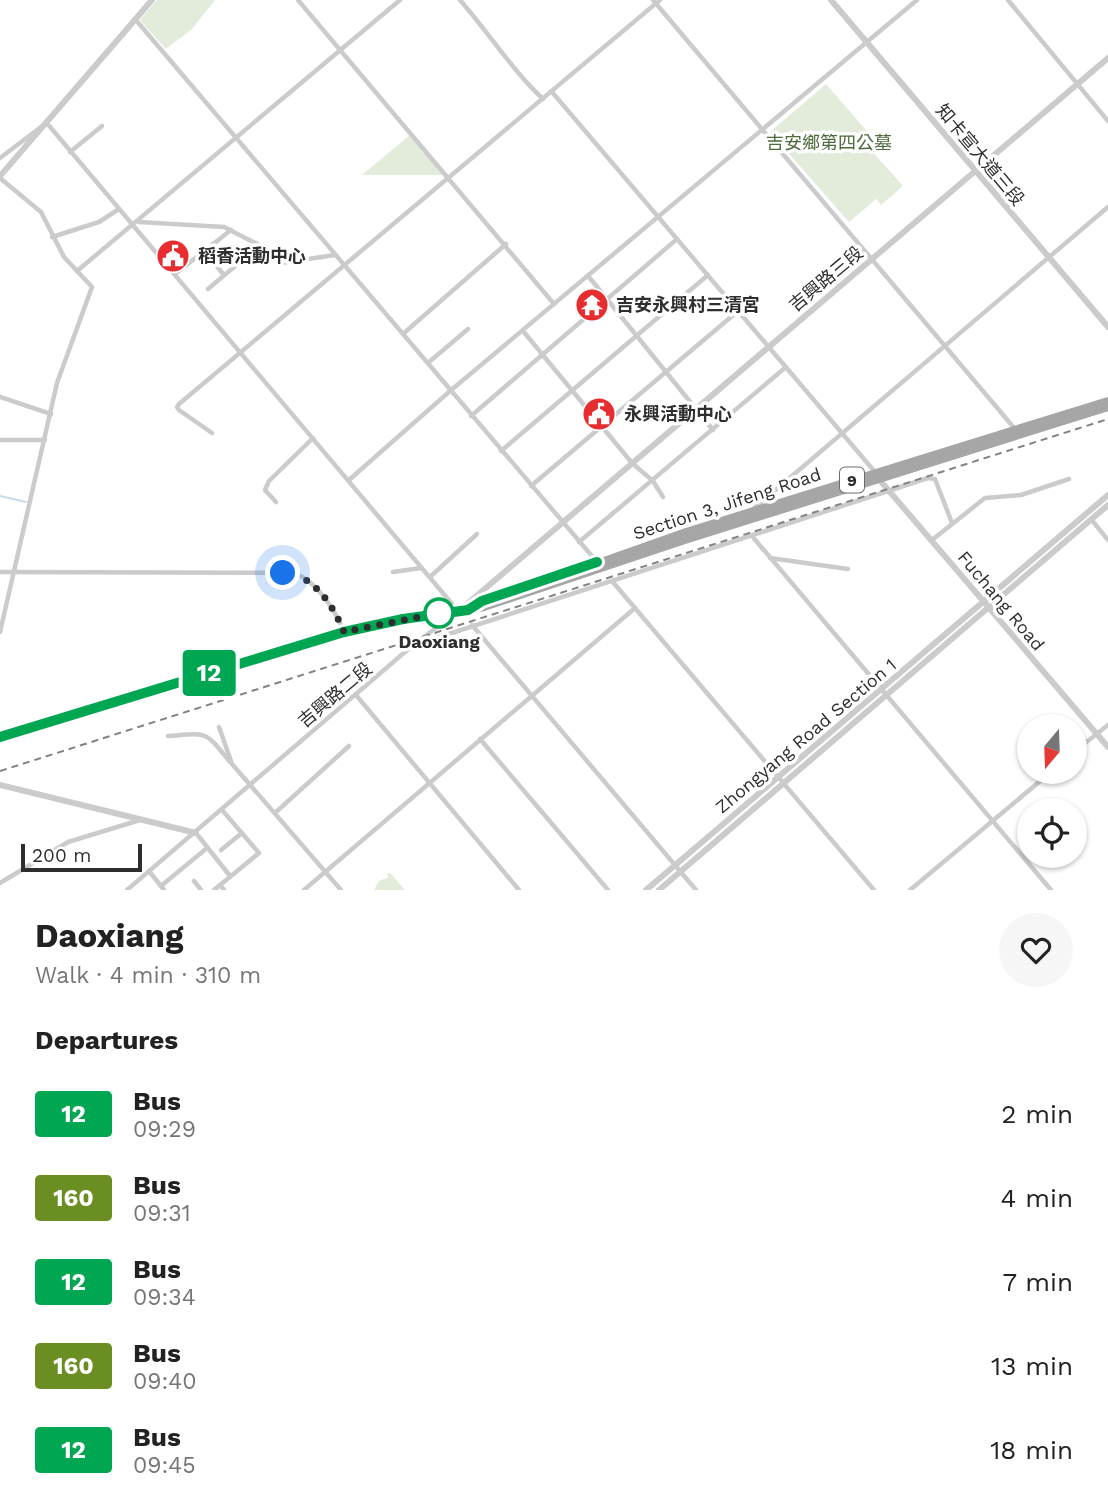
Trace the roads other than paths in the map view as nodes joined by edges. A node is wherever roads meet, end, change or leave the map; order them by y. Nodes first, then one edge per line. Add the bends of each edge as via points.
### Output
1 (152, 0) edge
2 (298, 0) edge
3 (400, 0) edge
4 (460, 0) edge
5 (831, 0) edge
6 (917, 0) edge
7 (1008, 0) edge
8 (656, 1) edge
9 (135, 19) junction
10 (867, 43) junction
11 (341, 50) junction
12 (1108, 58) edge
13 (1077, 85) junction
14 (551, 92) junction
15 (543, 99) junction
16 (1108, 121) edge
17 (43, 124) junction
18 (102, 126) dead end
19 (763, 130) junction
20 (237, 137) junction
21 (70, 152) junction
22 (0, 158) edge
23 (975, 170) junction
24 (449, 176) junction
25 (0, 177) edge
26 (1108, 207) edge
27 (119, 209) junction
28 (659, 218) junction
29 (139, 222) junction
30 (133, 226) junction
31 (231, 230) junction
32 (52, 237) junction
33 (677, 239) junction
34 (506, 244) junction
35 (260, 245) junction
36 (205, 251) junction
37 (334, 254) junction
38 (872, 258) junction
39 (1049, 258) junction
40 (344, 265) junction
41 (77, 271) junction
42 (175, 274) junction
43 (223, 274) junction
44 (708, 275) junction
45 (589, 277) junction
46 (208, 289) dead end
47 (608, 300) junction
48 (554, 303) junction
49 (738, 311) junction
50 (1107, 324) edge
51 (468, 329) dead end
52 (523, 331) junction
53 (403, 334) junction
54 (637, 335) junction
55 (945, 346) junction
56 (768, 347) junction
57 (241, 352) junction
58 (542, 355) junction
59 (428, 363) junction
60 (786, 367) junction
61 (666, 370) junction
62 (450, 391) junction
63 (572, 391) junction
64 (0, 397) edge
65 (1108, 401) edge
66 (697, 407) junction
67 (1108, 407) edge
68 (51, 414) junction
69 (471, 416) junction
70 (601, 425) junction
71 (1015, 429) junction
72 (713, 430) junction
73 (212, 433) dead end
74 (842, 433) junction
75 (313, 438) junction
76 (0, 440) edge
77 (46, 440) junction
78 (501, 451) junction
79 (632, 463) junction
80 (877, 476) junction
81 (1069, 479) dead end
82 (349, 480) junction
83 (653, 481) junction
84 (531, 486) junction
85 (889, 491) junction
86 (1108, 495) edge
87 (663, 497) dead end
88 (276, 502) dead end
89 (1108, 505) edge
90 (748, 513) junction
91 (1089, 517) junction
92 (562, 522) junction
93 (952, 523) junction
94 (477, 534) dead end
95 (752, 536) junction
96 (932, 540) junction
97 (1108, 540) edge
98 (579, 542) junction
99 (770, 558) junction
100 (598, 566) junction
101 (422, 567) junction
102 (848, 569) dead end
103 (14, 571) junction
104 (0, 572) edge
105 (393, 572) dead end
106 (430, 577) junction
107 (612, 581) junction
108 (987, 607) junction
109 (635, 608) junction
110 (463, 611) junction
111 (472, 625) junction
112 (0, 632) edge
113 (344, 632) junction
114 (412, 646) junction
115 (884, 693) junction
116 (356, 695) junction
117 (531, 695) junction
118 (1108, 725) edge
119 (219, 727) dead end
120 (1097, 734) junction
121 (168, 736) dead end
122 (0, 737) edge
123 (481, 739) junction
124 (1087, 742) edge
125 (349, 746) dead end
126 (1108, 747) edge
127 (232, 764) junction
128 (780, 779) junction
129 (428, 783) junction
130 (1036, 784) edge
131 (0, 785) edge
132 (251, 786) junction
133 (222, 810) junction
134 (276, 812) junction
135 (140, 820) junction
136 (992, 820) junction
137 (195, 833) junction
138 (242, 833) junction
139 (207, 848) junction
140 (221, 850) dead end
141 (675, 865) junction
142 (325, 870) junction
143 (149, 871) junction
144 (681, 871) junction
145 (230, 876) junction
146 (194, 881) dead end
147 (0, 883) edge
148 (220, 885) junction
149 (162, 888) edge
150 (127, 890) edge
151 (201, 890) edge
152 (215, 890) edge
153 (224, 890) edge
154 (304, 890) edge
155 (341, 890) edge
156 (519, 890) edge
157 (608, 890) edge
158 (646, 890) edge
159 (659, 890) edge
160 (696, 890) edge
161 (874, 890) edge
162 (910, 890) edge
163 (1051, 890) edge

1 - 9 street
2 - 11 street
3 - 11 street
4 - 15 street
5 - 10 street, 知卡宣大道三段
6 - 10 street
7 - 13 street
8 - 14 street
8 - 19 street
9 - 17 street
9 - 20 street
10 - 19 street
10 - 23 street, 知卡宣大道三段
11 - 20 street
11 - 24 street
12 - 13 street, 吉興路三段
13 - 16 street
13 - 23 street, 吉興路三段
14 - 15 street
14 - 28 street
15 - 24 street
17 - 21 street
17 - 22 street
17 - 25 street
18 - 21 street
19 - 28 street
19 - 38 street
20 - 29 street
20 - 37 street
21 - 27 street
23 - 38 street, 吉興路三段
23 - 39 street, 知卡宣大道三段
24 - 34 street
24 - 40 street
25 - 32 street via 41,212
26 - 39 street
27 - 30 street
27 - 32 street via 99,222
28 - 33 street
28 - 45 street
29 - 30 street
29 - 31 street via 202,223
30 - 41 street
30 - 42 street
31 - 35 street
31 - 36 street
32 - 41 street
33 - 44 street
33 - 47 street
34 - 48 street
34 - 53 street
35 - 37 street via 281,262
35 - 43 street
36 - 42 street
36 - 43 street
37 - 40 street
38 - 55 street
38 - 56 street, 吉興路三段
39 - 50 street, 知卡宣大道三段
39 - 55 street
40 - 53 street
40 - 57 street
41 - 68 street via 92,288 62,368
42 - 57 street
43 - 46 street
44 - 49 street
44 - 54 street
45 - 47 street
45 - 48 street
47 - 54 street
47 - 58 street
48 - 52 street
49 - 56 street
49 - 61 street
51 - 59 street
52 - 58 street
52 - 62 street
53 - 59 street
54 - 61 street
54 - 63 street
55 - 71 street
55 - 74 street
56 - 60 street
56 - 66 street, 吉興路三段
57 - 73 street via 177,407
57 - 75 street
58 - 63 street
58 - 69 street
59 - 62 street
60 - 72 street
60 - 74 street
61 - 66 street
61 - 70 street
62 - 69 street
62 - 82 street
63 - 70 street
63 - 78 street
64 - 68 street
65 - 71 main road, Section 3, Jifeng Road / 9
66 - 72 street
66 - 79 street, 吉興路三段
67 - 80 main road, Section 3, Jifeng Road / 9
68 - 77 street
69 - 78 street
70 - 79 street
70 - 84 street
71 - 80 main road, Section 3, Jifeng Road / 9
72 - 83 street
74 - 80 street
74 - 90 street
75 - 82 street
75 - 88 street via 269,481 265,490
76 - 77 street
77 - 103 street
78 - 84 street
79 - 83 street
79 - 92 street, 吉興路三段
80 - 85 street, Fuchang Road
80 - 90 main road, Section 3, Jifeng Road / 9
80 - 100 main road, Section 3, Jifeng Road / 9
81 - 93 street via 1021,495 985,498
82 - 101 street
83 - 87 street
83 - 98 street
84 - 92 street
85 - 93 street via 935,479
85 - 95 street
85 - 96 street, Fuchang Road
86 - 91 street
89 - 91 street
90 - 100 main road, Section 3, Jifeng Road / 9
91 - 97 street
91 - 108 street, Zhongyang Road Section 1
92 - 98 street
92 - 110 street, 吉興路二段
93 - 96 street
94 - 106 street
95 - 99 street
95 - 107 street
96 - 108 street, Fuchang Road
98 - 100 street
99 - 102 street
99 - 115 street
100 - 110 main road, 9
101 - 105 street
101 - 106 street
103 - 104 street
103 - 112 street
103 - 113 street via 295,573 335,611
106 - 110 street
107 - 109 street
107 - 111 street
108 - 115 street, Zhongyang Road Section 1
108 - 120 street, Fuchang Road
109 - 117 street
109 - 128 street
110 - 113 main road, 9
110 - 114 street, 吉興路二段
111 - 114 street
111 - 117 street
113 - 122 main road, 9
114 - 116 street, 吉興路二段
115 - 128 street, Zhongyang Road Section 1
115 - 136 street
116 - 129 street
116 - 132 street, 吉興路二段
117 - 123 street
117 - 141 street
118 - 120 street
119 - 127 street
120 - 124 street
120 - 126 street, Fuchang Road
121 - 127 street via 209,735
123 - 129 street
123 - 157 street
125 - 134 street
127 - 132 street
128 - 141 street, Zhongyang Road Section 1
128 - 144 street, Zhongyang Road Section 1
128 - 161 street
129 - 142 street
129 - 156 street
130 - 136 street
131 - 135 street
132 - 133 street, 吉興路二段
132 - 134 street
133 - 137 street, 吉興路二段
133 - 138 street
134 - 142 street
135 - 137 street
135 - 147 street via 68,842
136 - 162 street
136 - 163 street
137 - 139 street
137 - 143 street, 吉興路二段
138 - 140 street
138 - 145 street via 259,853
139 - 145 street
139 - 149 street
141 - 144 street
141 - 158 street, Zhongyang Road Section 1
142 - 154 street
142 - 155 street
143 - 149 street
143 - 150 street, 吉興路二段
144 - 159 street, Zhongyang Road Section 1
144 - 160 street
145 - 148 street
146 - 151 street
148 - 152 street
148 - 153 street

